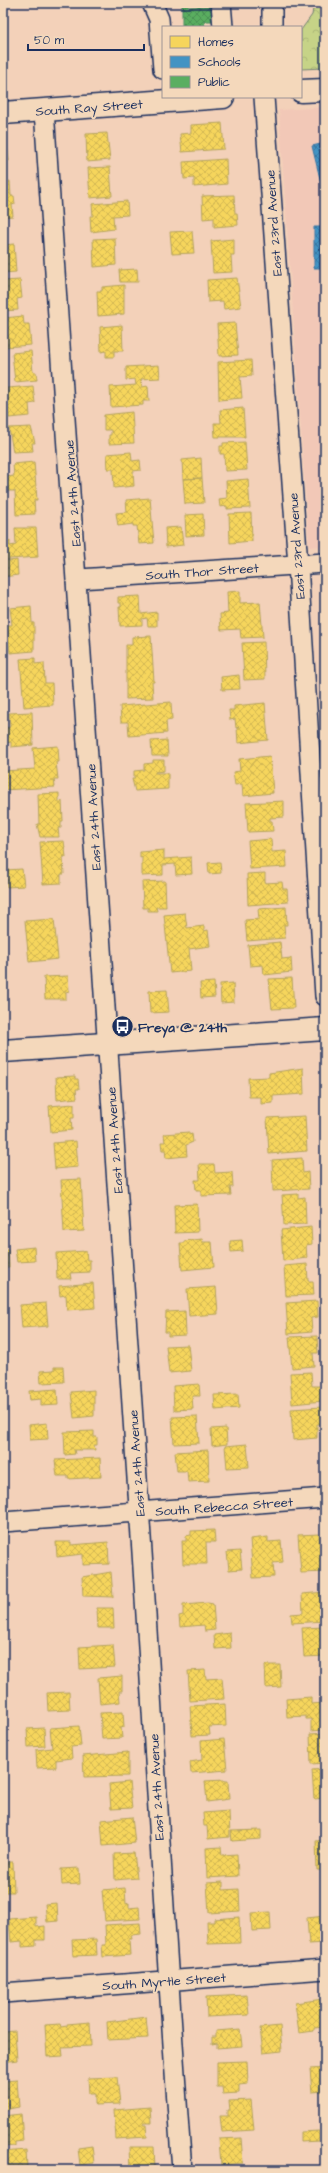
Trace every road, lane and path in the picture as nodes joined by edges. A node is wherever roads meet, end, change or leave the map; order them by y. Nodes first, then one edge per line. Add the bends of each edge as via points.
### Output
1 (152, 3) edge
2 (221, 3) edge
3 (272, 3) edge
4 (223, 26) edge
5 (272, 26) edge
6 (162, 56) edge
7 (325, 90) edge
8 (302, 91) edge
9 (204, 98) edge
10 (264, 98) edge
11 (165, 100) edge
12 (44, 110) junction
13 (3, 113) edge
14 (325, 563) edge
15 (298, 565) junction
16 (79, 579) junction
17 (325, 996) edge
18 (325, 1029) edge
19 (107, 1044) junction
20 (3, 1051) edge
21 (325, 1498) edge
22 (139, 1513) junction
23 (3, 1522) edge
24 (325, 1969) edge
25 (167, 1981) junction
26 (3, 1992) edge
27 (182, 2170) edge

1 - 6 street via 159,19
2 - 4 street
3 - 5 street
7 - 8 main road
9 - 11 main road, South Ray Street
10 - 15 street, East 23rd Avenue
11 - 12 main road, South Ray Street
12 - 13 main road, South Ray Street
12 - 16 street, East 24th Avenue
14 - 15 street, South Thor Street
15 - 16 street, South Thor Street
15 - 17 street, East 23rd Avenue
16 - 19 street, East 24th Avenue
18 - 19 main road
19 - 20 main road
19 - 22 street, East 24th Avenue
21 - 22 street, South Rebecca Street
22 - 23 street, South Rebecca Street
22 - 25 street, East 24th Avenue
24 - 25 street, South Myrtle Street
25 - 26 street, South Myrtle Street
25 - 27 street, East 24th Avenue

